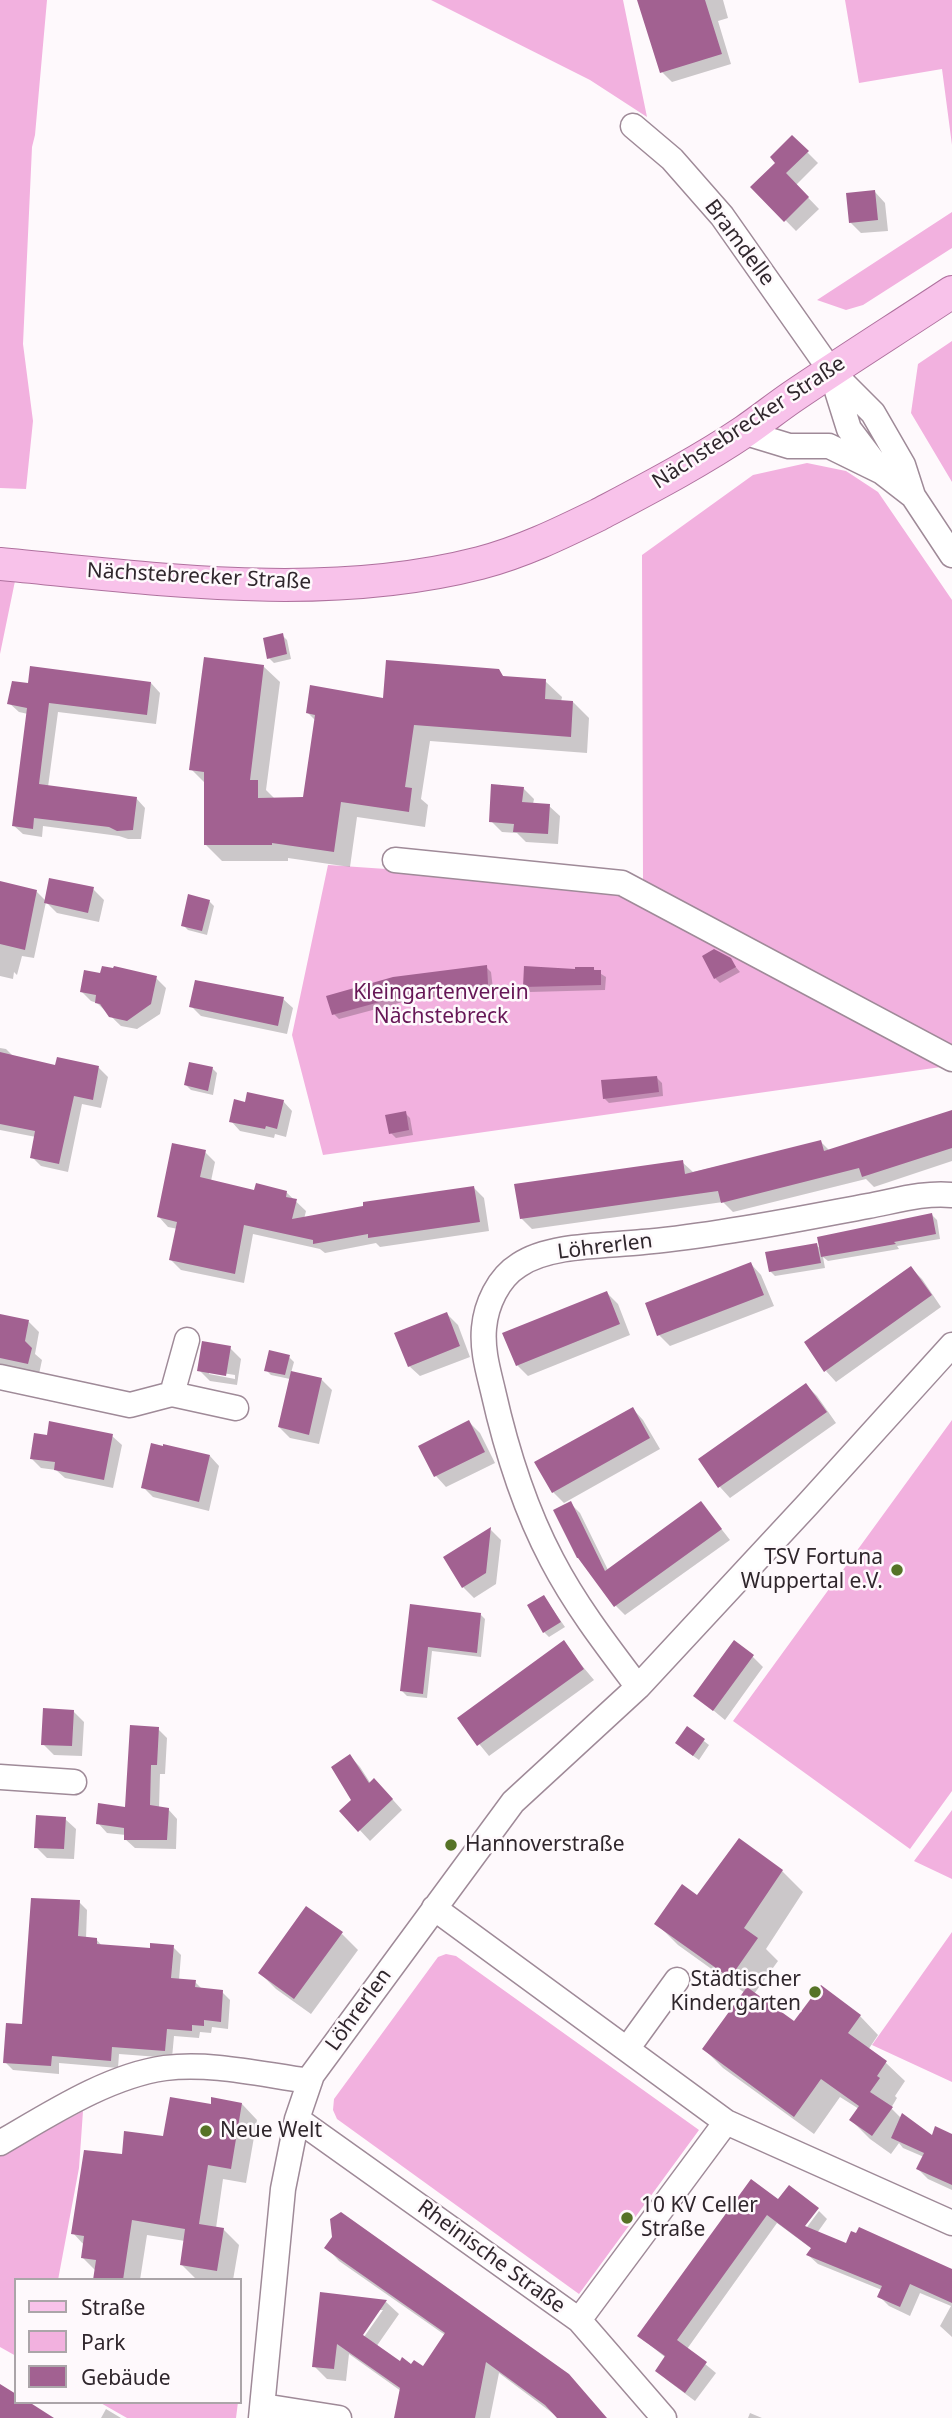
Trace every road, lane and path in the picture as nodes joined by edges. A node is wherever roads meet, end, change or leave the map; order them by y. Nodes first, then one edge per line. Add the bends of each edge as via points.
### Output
1 (633, 126) dead end
2 (952, 292) edge
3 (831, 371) junction
4 (743, 432) junction
5 (882, 472) junction
6 (913, 496) junction
7 (952, 555) edge
8 (2, 564) edge
9 (395, 860) dead end
10 (952, 1059) edge
11 (952, 1195) edge
12 (187, 1340) dead end
13 (952, 1345) edge
14 (0, 1377) edge
15 (172, 1394) junction
16 (236, 1408) dead end
17 (638, 1687) junction
18 (0, 1777) edge
19 (74, 1782) dead end
20 (434, 1908) junction
21 (677, 1980) dead end
22 (627, 2049) junction
23 (310, 2081) junction
24 (297, 2119) junction
25 (726, 2122) junction
26 (0, 2143) edge
27 (952, 2223) edge
28 (579, 2320) junction
29 (262, 2412) edge
30 (339, 2418) edge
31 (664, 2418) edge

1 - 3 street, Bramdelle via 672,159 722,216
2 - 3 main road, Nächstebrecker Straße
3 - 4 main road, Nächstebrecker Straße
3 - 5 street, Bramdelle via 849,429
3 - 6 street, Bramdelle via 873,413 903,465
4 - 5 street, Bramdelle via 789,446 829,446
4 - 8 main road, Nächstebrecker Straße via 639,494 545,542 430,573 366,582 265,584
5 - 6 street, Bramdelle
6 - 7 street, Bramdelle
9 - 10 street via 622,883
11 - 17 street, Löhrerlen via 896,1200 671,1240 569,1249 518,1265 500,1284 489,1303 483,1349 505,1446 552,1560 588,1621
12 - 15 street
13 - 17 street, Löhrerlen
14 - 15 street via 130,1405
15 - 16 street
17 - 20 street, Löhrerlen via 513,1802
18 - 19 street
20 - 22 street
20 - 23 street, Löhrerlen
21 - 22 street
22 - 25 street
23 - 24 street, Löhrerlen
23 - 26 street via 207,2068 166,2068 124,2077
24 - 28 street, Rheinische Straße
24 - 29 street, Löhrerlen via 282,2189
25 - 27 street
25 - 28 street
28 - 31 street, Rheinische Straße
29 - 30 street

